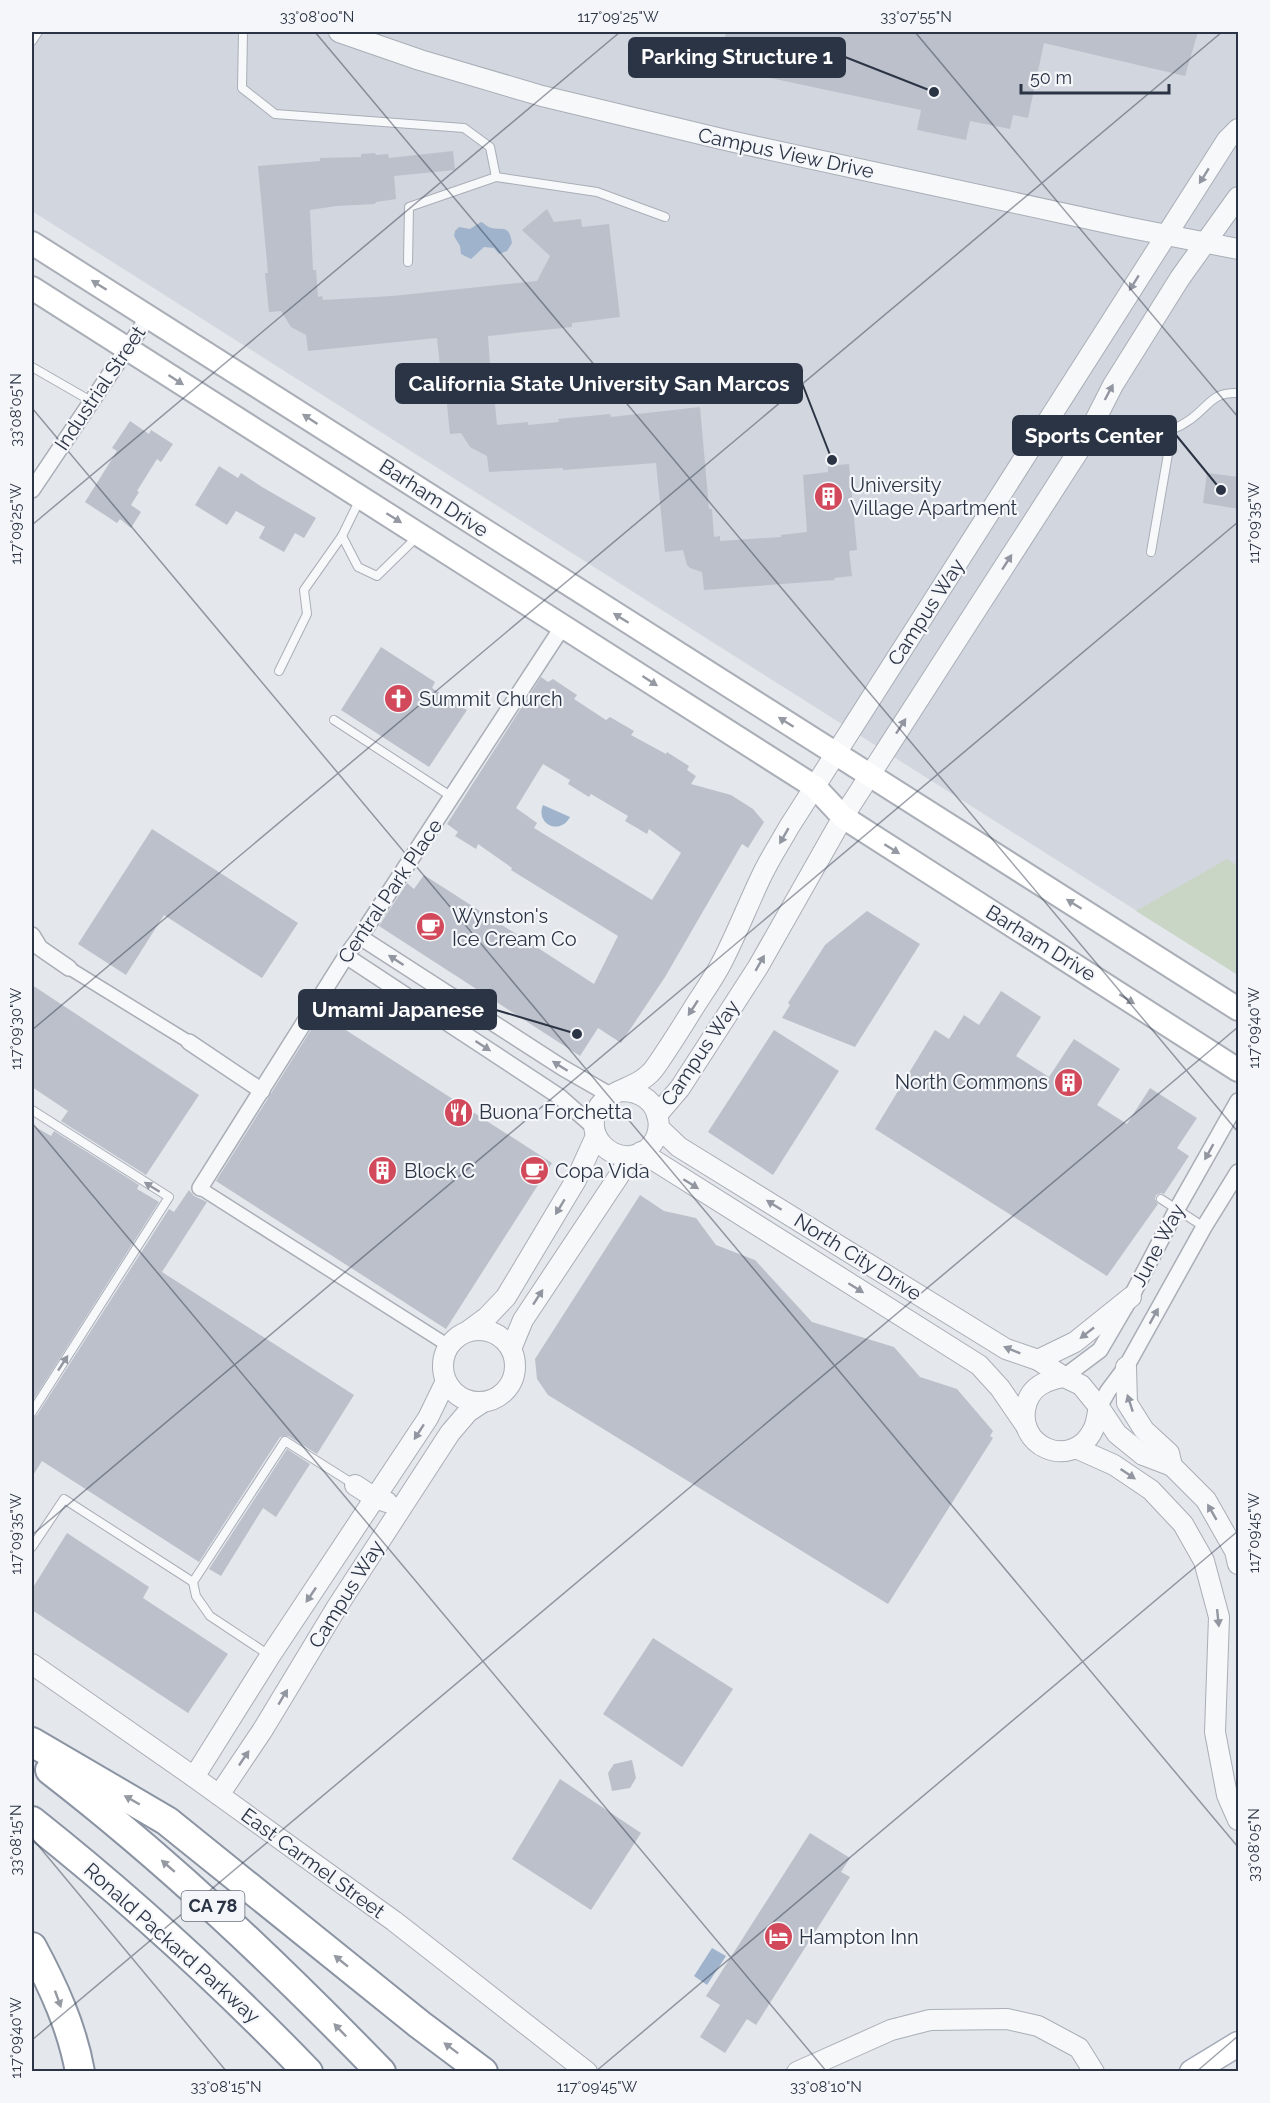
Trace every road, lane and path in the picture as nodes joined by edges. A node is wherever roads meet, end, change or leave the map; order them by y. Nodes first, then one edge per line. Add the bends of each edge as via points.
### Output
1 (38, 32) edge
2 (243, 32) edge
3 (339, 32) edge
4 (32, 41) edge
5 (1239, 129) edge
6 (496, 177) junction
7 (1239, 197) edge
8 (665, 217) dead end
9 (1167, 235) junction
10 (1205, 242) junction
11 (32, 243) edge
12 (1239, 249) edge
13 (408, 262) dead end
14 (32, 288) edge
15 (149, 316) junction
16 (127, 348) junction
17 (32, 368) edge
18 (1239, 393) edge
19 (91, 401) junction
20 (1097, 416) junction
21 (1172, 430) junction
22 (32, 490) edge
23 (360, 497) junction
24 (419, 535) junction
25 (342, 536) junction
26 (1151, 552) dead end
27 (563, 626) junction
28 (279, 671) dead end
29 (334, 720) dead end
30 (836, 753) junction
31 (870, 775) junction
32 (815, 787) junction
33 (452, 797) junction
34 (843, 817) junction
35 (32, 934) edge
36 (360, 938) junction
37 (346, 956) junction
38 (69, 968) joint
39 (1239, 1009) edge
40 (189, 1042) joint
41 (1239, 1070) edge
42 (262, 1091) junction
43 (615, 1093) junction
44 (1239, 1101) edge
45 (32, 1110) edge
46 (658, 1122) junction
47 (595, 1132) junction
48 (637, 1154) junction
49 (1239, 1172) edge
50 (200, 1188) joint
51 (1161, 1199) dead end
52 (1177, 1209) junction
53 (1204, 1227) junction
54 (1131, 1297) junction
55 (468, 1331) junction
56 (449, 1346) junction
57 (511, 1349) junction
58 (1038, 1360) junction
59 (1126, 1367) junction
60 (1064, 1377) junction
61 (446, 1381) junction
62 (483, 1402) junction
63 (1099, 1407) junction
64 (32, 1412) edge
65 (1024, 1423) junction
66 (1076, 1448) junction
67 (1172, 1466) junction
68 (355, 1485) joint
69 (375, 1498) junction
70 (408, 1498) junction
71 (32, 1547) edge
72 (1239, 1564) edge
73 (193, 1582) junction
74 (270, 1656) junction
75 (32, 1664) edge
76 (32, 1742) edge
77 (32, 1756) edge
78 (194, 1777) junction
79 (219, 1795) junction
80 (1239, 1820) edge
81 (32, 1821) edge
82 (32, 1947) edge
83 (1239, 2044) edge
84 (80, 2072) edge
85 (308, 2072) edge
86 (381, 2072) edge
87 (483, 2072) edge
88 (587, 2072) edge
89 (797, 2072) edge
90 (1094, 2072) edge
91 (1192, 2072) edge

1 - 4 lane
2 - 6 lane via 242,88 275,114 464,128 490,147
3 - 9 street, Campus View Drive via 542,96
5 -> 9 street, Campus Way via 1227,140
6 - 8 lane via 597,192
6 - 13 lane via 409,207
7 - 10 street, Campus Way
9 - 10 street, Campus View Drive
9 -> 30 street, Campus Way
10 - 12 street, Campus View Drive
20 -> 10 street, Campus Way via 1171,291
15 -> 11 main road, Barham Drive
14 - 16 main road, Barham Drive
15 - 16 street, Industrial Street
30 -> 15 main road, Barham Drive
16 - 19 street, Industrial Street
16 -> 23 main road, Barham Drive
17 - 19 lane
18 - 21 lane via 1222,393 1192,419
19 - 22 street, Industrial Street
20 - 21 lane via 1124,430 1148,434
31 -> 20 street, Campus Way via 1083,444
21 - 26 lane
23 -> 24 main road, Barham Drive
23 - 25 lane
24 - 25 lane via 376,576 358,567
24 - 27 main road, Barham Drive
25 - 28 lane via 304,590 308,614
27 -> 32 main road, Barham Drive
27 - 33 street, Central Park Place
29 - 33 lane
30 - 31 main road, Barham Drive
30 - 32 street, Campus Way
31 - 34 street, Campus Way
39 -> 31 main road
32 - 34 main road, Barham Drive
32 -> 43 street, Campus Way via 762,873 721,964 663,1055 643,1081
33 - 36 street, Central Park Place
34 -> 41 main road, Barham Drive
46 -> 34 street, Campus Way via 758,967
35 - 38 street via 40,948
36 - 37 street, Central Park Place
43 -> 36 street via 589,1085
37 - 42 street, Central Park Place
37 -> 47 street via 560,1097
38 - 40 street
40 - 42 street
42 - 50 street, Central Park Place
43 - 46 street, Campus Way via 630,1091 648,1099
43 - 47 street via 597,1109
44 -> 52 street, June Way
64 -> 45 lane via 169,1197
46 - 48 street, Campus Way via 656,1138
58 -> 46 street, North City Drive via 1006,1349 679,1147
47 - 48 street via 602,1146 611,1152 621,1156
47 -> 55 street via 576,1180 506,1297
57 -> 48 street, Campus Way via 523,1320
48 -> 65 street, North City Drive via 979,1365
49 - 53 street, June Way
50 - 56 street
51 - 52 lane
52 - 53 lane
52 - 54 street, June Way
59 -> 53 street, June Way
54 -> 58 street via 1075,1342
54 - 60 street, June Way via 1100,1350
55 - 56 street
55 - 57 street via 493,1332
56 - 61 street, Campus Way via 444,1357
57 - 62 street, Campus Way via 515,1360 511,1383 494,1399
58 - 60 street, North City Drive
59 - 63 street, June Way
67 -> 59 street via 1169,1453 1144,1430 1127,1403
60 - 63 street, North City Drive via 1081,1385
60 - 65 street via 1036,1388 1028,1398
61 - 62 street via 461,1398
61 -> 69 street, Campus Way via 428,1418
62 - 70 street, Campus Way via 450,1433
63 - 66 street via 1094,1428
63 - 67 street, North City Drive via 1117,1434 1143,1455
65 - 66 street, North City Drive via 1040,1445 1064,1452
66 -> 80 street, North City Drive via 1114,1465 1151,1490 1183,1524 1204,1561 1219,1617 1215,1732 1227,1794
72 -> 67 street, North City Drive via 1206,1500
68 - 69 street
68 - 73 lane via 285,1441
69 - 70 street via 390,1503
69 -> 74 street, Campus Way
79 -> 70 street, Campus Way
71 - 73 lane via 63,1499
73 - 74 lane via 196,1596 210,1616
74 - 78 street, Campus Way
75 - 78 street, East Carmel Street
87 -> 76 highway via 167,1821
86 -> 77 highway, CA 78 via 190,1885 114,1819
78 - 79 street, East Carmel Street
79 - 88 street, East Carmel Street via 394,1921
81 - 85 highway, Ronald Packard Parkway / CA 78 via 172,1939
82 -> 84 highway via 53,1986 76,2049
83 - 91 main road
89 - 90 street via 891,2030 920,2022 996,2019 1038,2026 1078,2048

